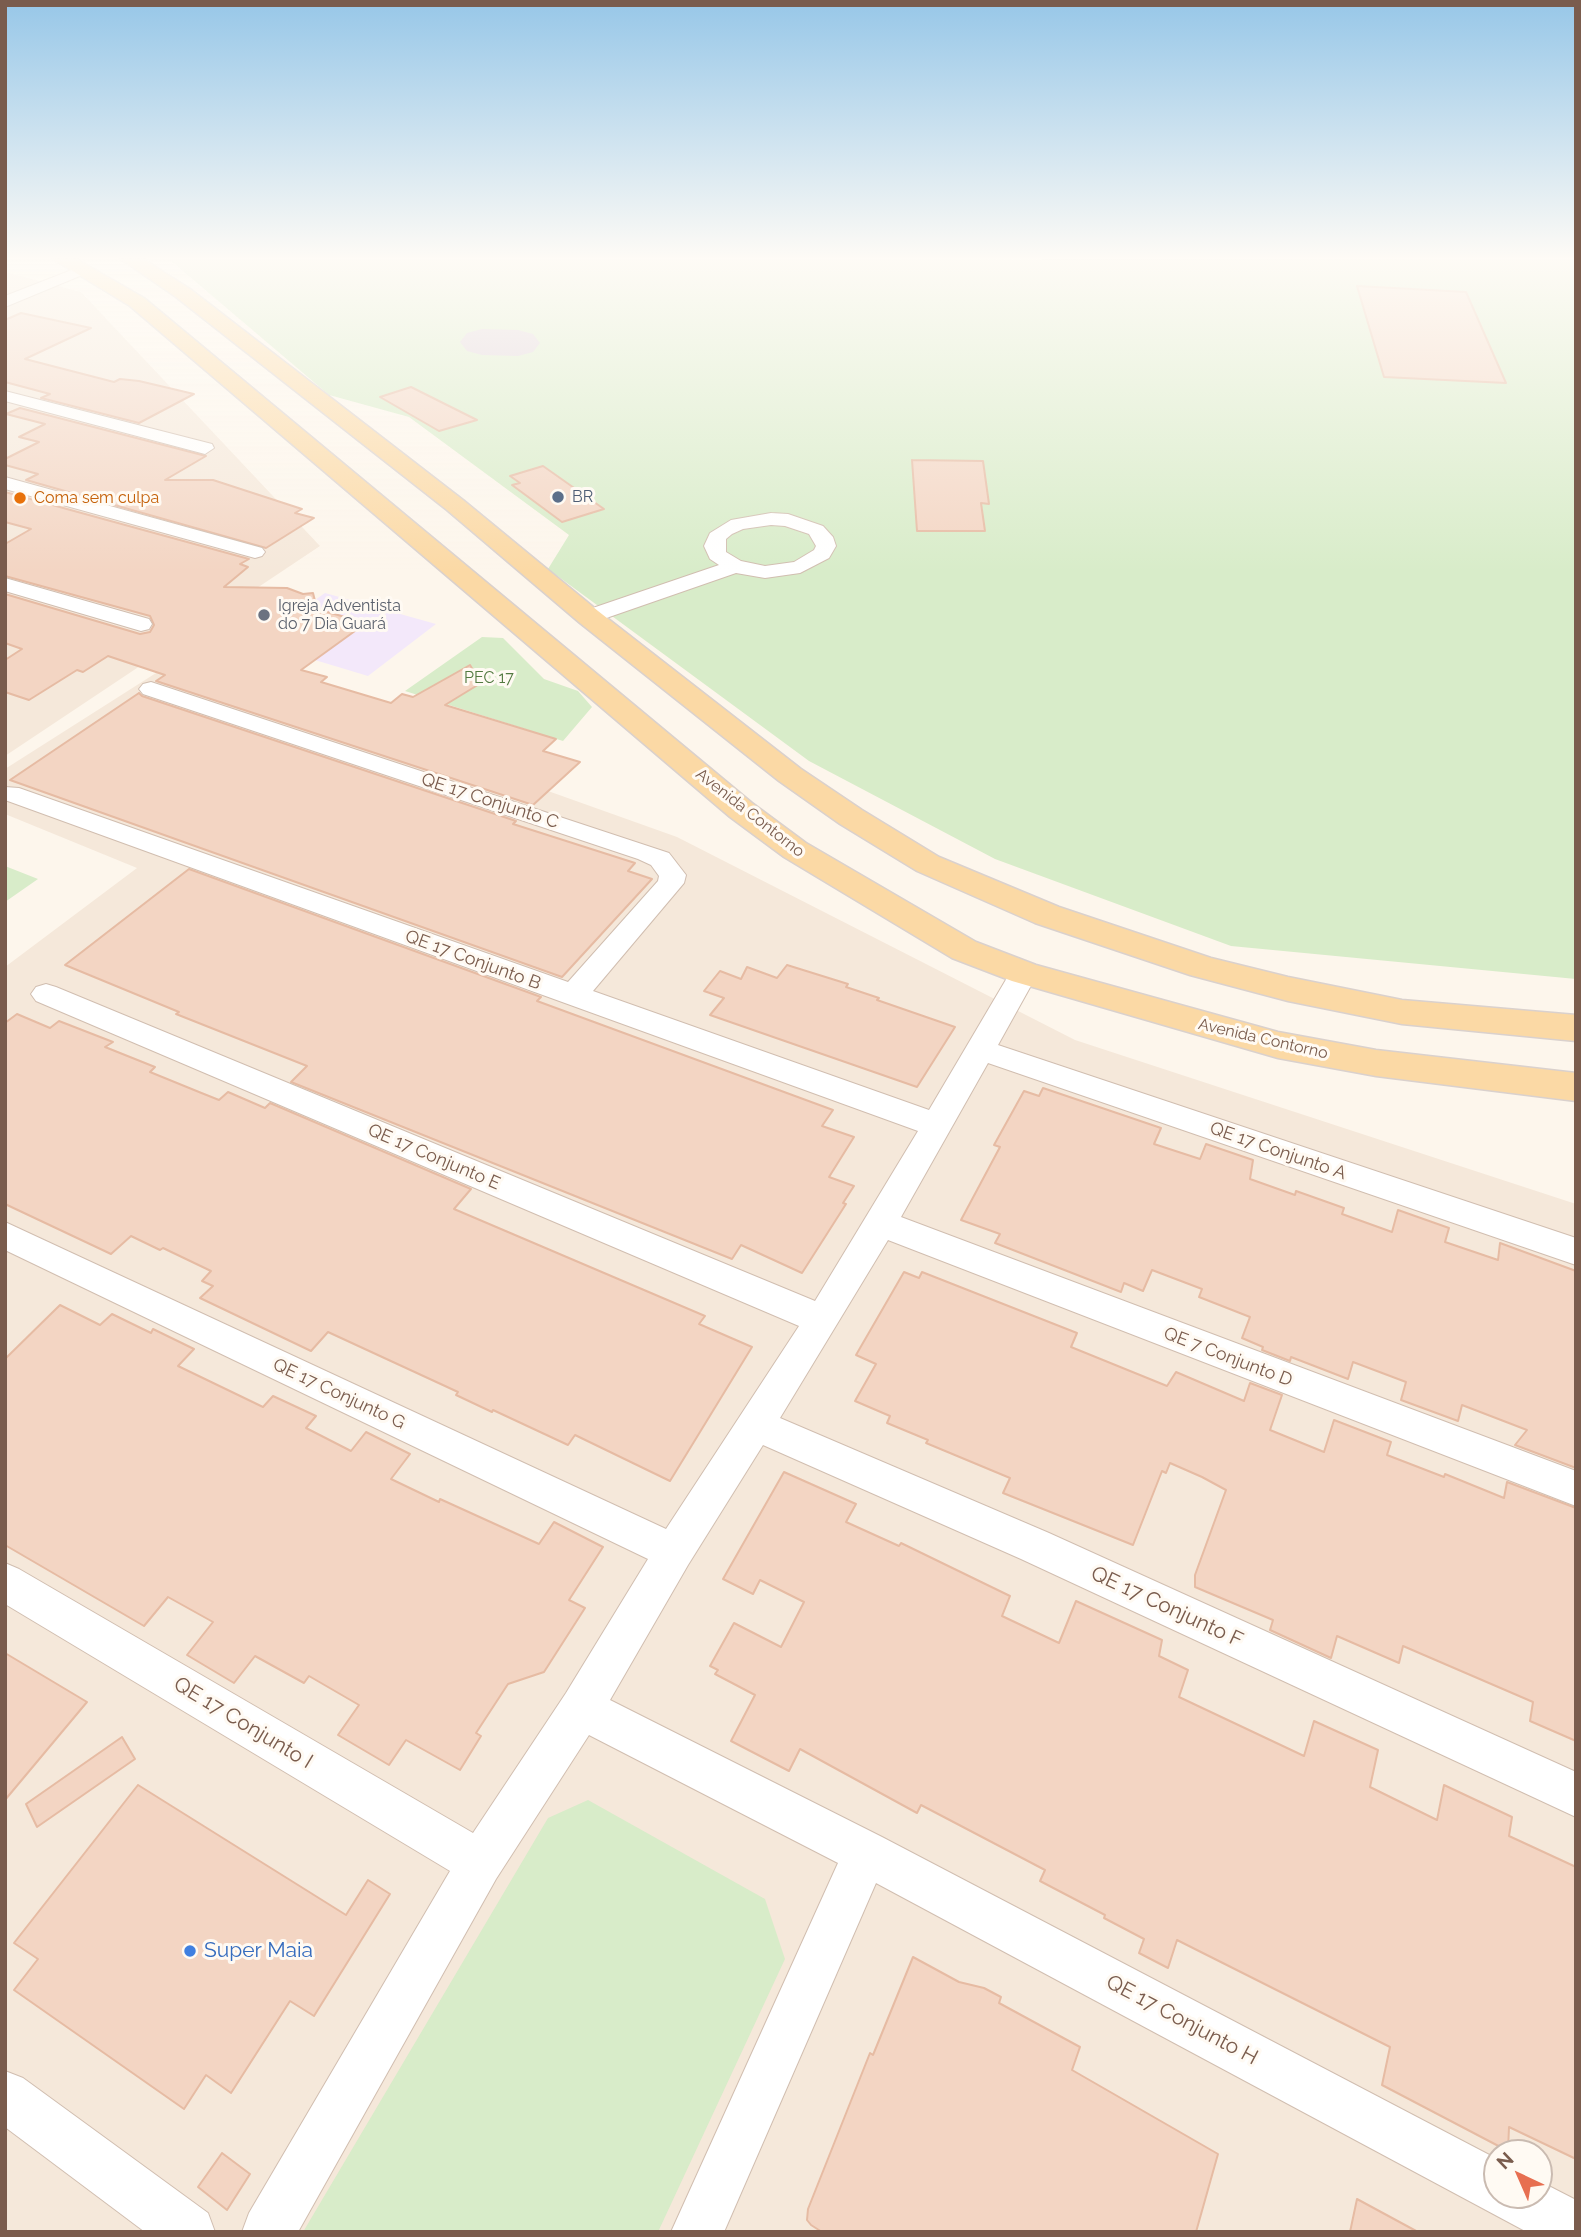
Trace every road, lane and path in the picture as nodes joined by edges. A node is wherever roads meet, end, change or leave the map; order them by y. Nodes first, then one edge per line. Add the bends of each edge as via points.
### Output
1 (210, 363) edge
2 (273, 363) edge
3 (5, 396) edge
4 (205, 448) dead end
5 (5, 483) edge
6 (455, 506) junction
7 (398, 522) junction
8 (255, 552) dead end
9 (726, 560) dead end
10 (5, 584) edge
11 (580, 610) junction
12 (141, 624) dead end
13 (660, 673) junction
14 (151, 689) dead end
15 (601, 692) junction
16 (10, 793) dead end
17 (928, 864) junction
18 (881, 903) junction
19 (1202, 967) junction
20 (1024, 973) junction
21 (46, 994) dead end
22 (572, 996) junction
23 (1176, 1018) junction
24 (1576, 1028) edge
25 (981, 1049) junction
26 (1576, 1087) edge
27 (936, 1125) junction
28 (881, 1223) junction
29 (5, 1235) edge
30 (1576, 1252) edge
31 (822, 1320) junction
32 (755, 1424) junction
33 (1576, 1489) edge
34 (674, 1552) junction
35 (5, 1582) edge
36 (581, 1708) junction
37 (1576, 1795) edge
38 (866, 1853) junction
39 (480, 1863) junction
40 (5, 2096) edge
41 (1483, 2180) edge
42 (1538, 2209) edge
43 (1576, 2229) edge
44 (189, 2232) edge
45 (268, 2232) edge
46 (697, 2232) edge

1 - 7 main road, Avenida Contorno
2 - 6 main road
3 - 4 street
5 - 8 street
6 - 7 main road via 413,510
6 - 11 main road
7 - 15 main road, Avenida Contorno
9 - 11 street
10 - 12 street
11 - 13 main road
13 - 15 main road via 656,686 647,691 624,696
13 - 17 main road via 790,775
14 - 22 street, QE 17 Conjunto C via 660,859 673,875 671,883
15 - 18 main road, Avenida Contorno via 741,810
16 - 22 street, QE 17 Conjunto B
17 - 18 main road via 894,871 883,880 878,892
17 - 19 main road via 1047,915
18 - 20 main road, Avenida Contorno via 964,950
19 - 23 main road via 1217,983 1218,999 1208,1011
19 - 24 main road via 1402,1012
20 - 23 main road, Avenida Contorno
20 - 25 street
21 - 31 street, QE 17 Conjunto E
22 - 27 street, QE 17 Conjunto B
23 - 26 main road, Avenida Contorno via 1278,1045 1376,1063
25 - 27 street
25 - 30 street, QE 17 Conjunto A
27 - 28 street
28 - 31 street
28 - 33 street, QE 7 Conjunto D
29 - 34 street, QE 17 Conjunto G
31 - 32 street
32 - 34 street
32 - 37 street, QE 17 Conjunto F via 1035,1546
34 - 36 street
35 - 39 street, QE 17 Conjunto I
36 - 38 street, QE 17 Conjunto H
36 - 39 street
38 - 41 street, QE 17 Conjunto H
38 - 46 street
39 - 45 street
40 - 44 street
42 - 43 street

